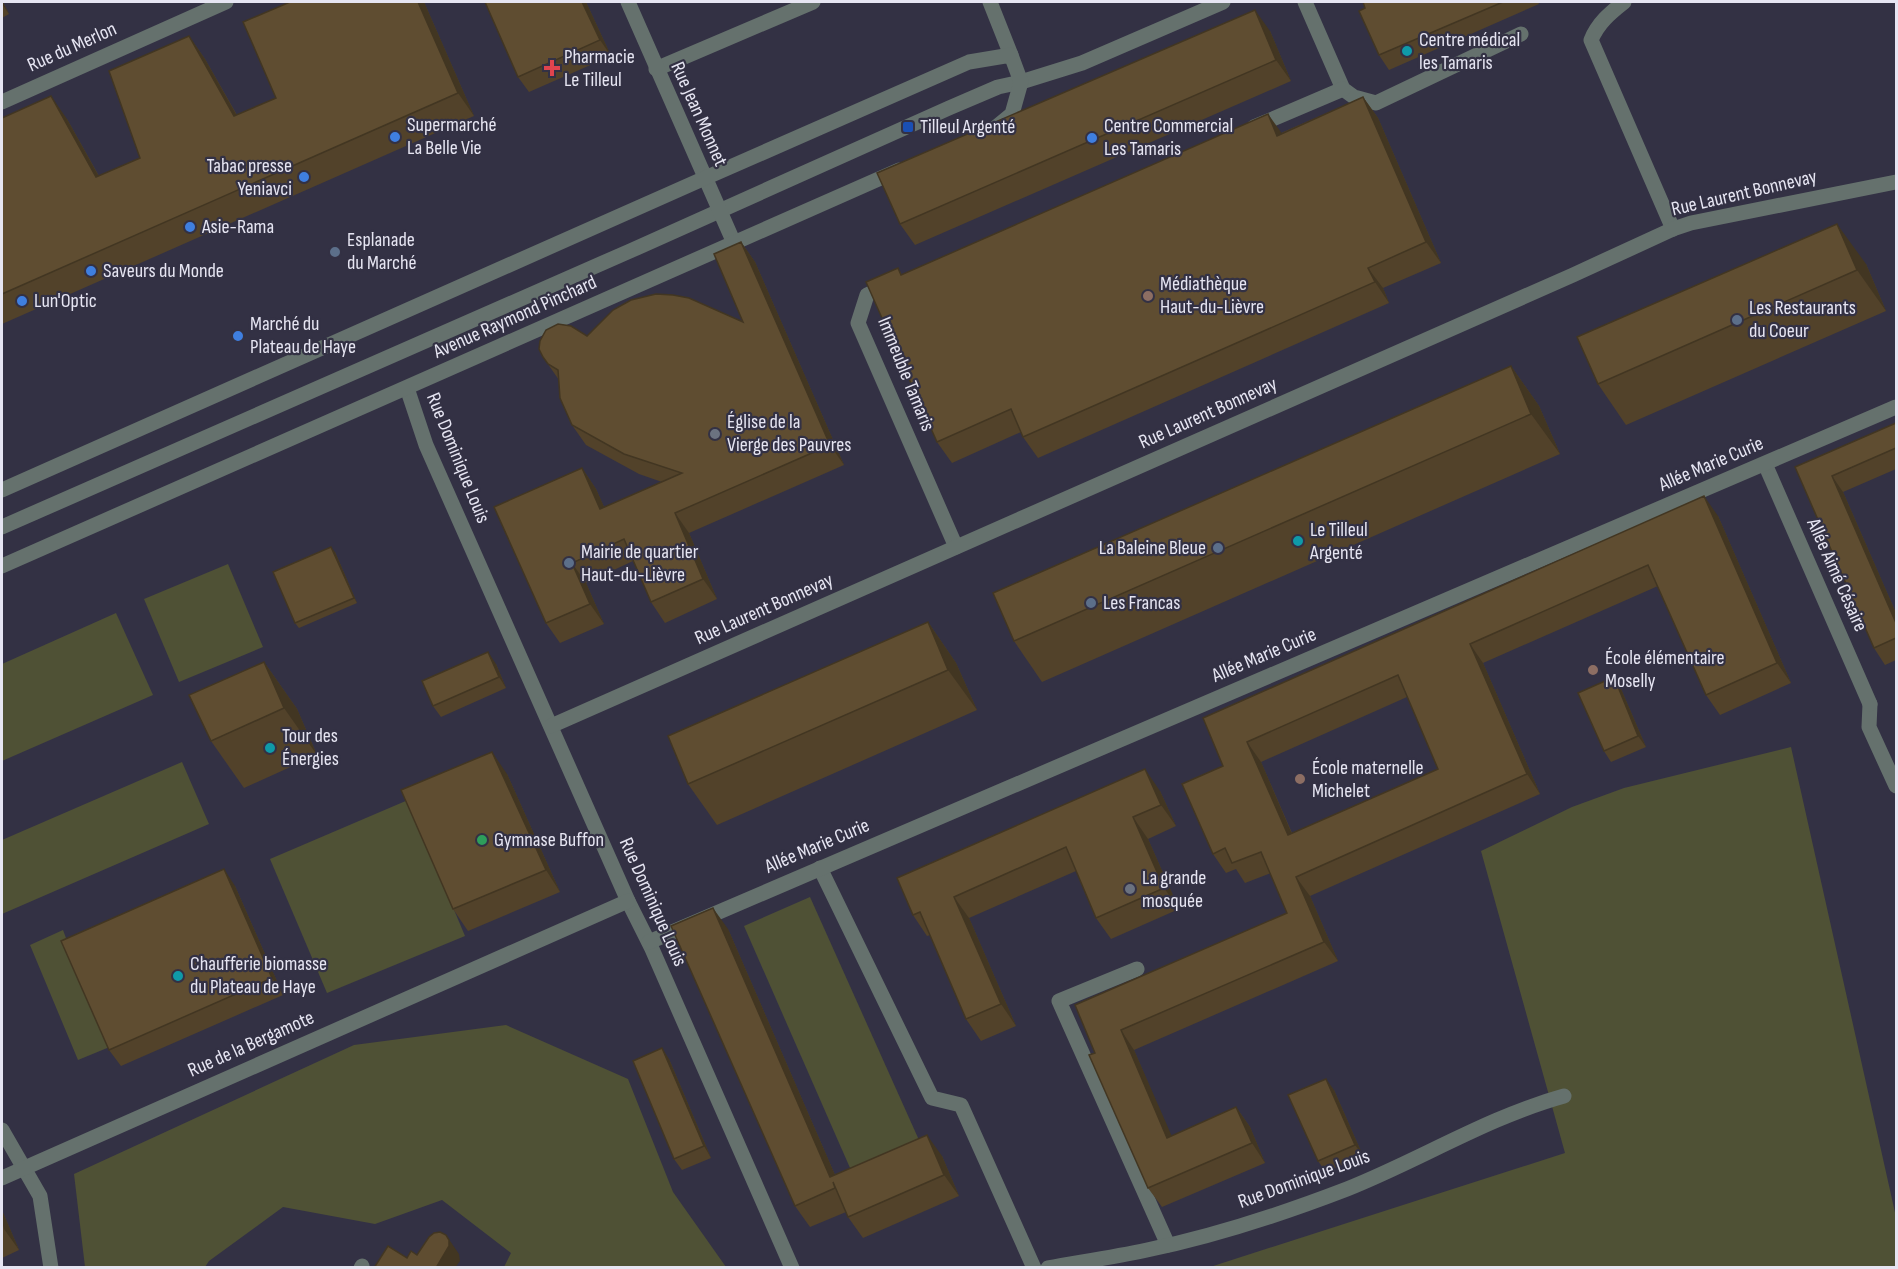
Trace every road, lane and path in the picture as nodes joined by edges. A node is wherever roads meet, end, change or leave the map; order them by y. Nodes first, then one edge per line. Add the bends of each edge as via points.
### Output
1 (226, 2) edge
2 (628, 2) edge
3 (813, 2) edge
4 (990, 2) edge
5 (1223, 2) edge
6 (1305, 2) edge
7 (1624, 2) edge
8 (1521, 34) dead end
9 (1011, 55) junction
10 (656, 69) junction
11 (1022, 82) junction
12 (1343, 89) junction
13 (2, 102) edge
14 (1245, 131) edge
15 (985, 132) edge
16 (914, 164) edge
17 (705, 178) junction
18 (1896, 182) edge
19 (720, 211) junction
20 (1673, 229) junction
21 (734, 243) junction
22 (898, 281) edge
23 (407, 388) junction
24 (1896, 407) edge
25 (1765, 464) junction
26 (2, 490) edge
27 (2, 527) edge
28 (956, 547) junction
29 (2, 566) edge
30 (551, 726) junction
31 (1896, 786) edge
32 (820, 868) junction
33 (628, 902) junction
34 (649, 942) junction
35 (1137, 969) dead end
36 (1564, 1096) dead end
37 (2, 1130) edge
38 (23, 1168) junction
39 (2, 1178) edge
40 (1168, 1245) junction
41 (51, 1268) edge
42 (792, 1268) edge
43 (1034, 1268) edge
44 (1048, 1268) edge

1 - 13 street, Rue du Merlon
2 - 10 street, Rue Jean Monnet
3 - 10 street
4 - 9 street
5 - 11 street, Avenue Raymond Pinchard via 1082,63
6 - 12 street
7 - 20 street via 1596,27 1591,40
8 - 12 street via 1376,103 1354,97
9 - 11 street
9 - 17 street via 969,63
10 - 17 street, Rue Jean Monnet
11 - 15 street via 1012,114
11 - 19 street, Avenue Raymond Pinchard via 998,87
12 - 14 street
16 - 21 street, Avenue Raymond Pinchard
17 - 19 street, Rue Jean Monnet
17 - 26 street
18 - 20 street, Rue Laurent Bonnevay
19 - 21 street, Rue Jean Monnet
19 - 27 street, Avenue Raymond Pinchard
20 - 28 street, Rue Laurent Bonnevay
21 - 23 street, Avenue Raymond Pinchard
22 - 28 street, Immeuble Tamaris via 867,295 858,323
23 - 29 street, Avenue Raymond Pinchard
23 - 30 street, Rue Dominique Louis via 426,445
24 - 25 street, Allée Marie Curie
25 - 31 street, Allée Aimé Césaire via 1870,704 1869,727
25 - 32 street, Allée Marie Curie
28 - 30 street, Rue Laurent Bonnevay
30 - 33 street, Rue Dominique Louis
32 - 34 street, Allée Marie Curie
32 - 43 street via 932,1098 961,1105
33 - 34 street, Rue Dominique Louis
33 - 38 street, Rue de la Bergamote
34 - 42 street, Rue Dominique Louis
35 - 40 street via 1059,1002
36 - 40 street, Rue Dominique Louis via 1511,1114 1328,1196
37 - 38 street
38 - 39 street, Rue de la Bergamote
38 - 41 street via 40,1196
40 - 44 street, Rue Dominique Louis

